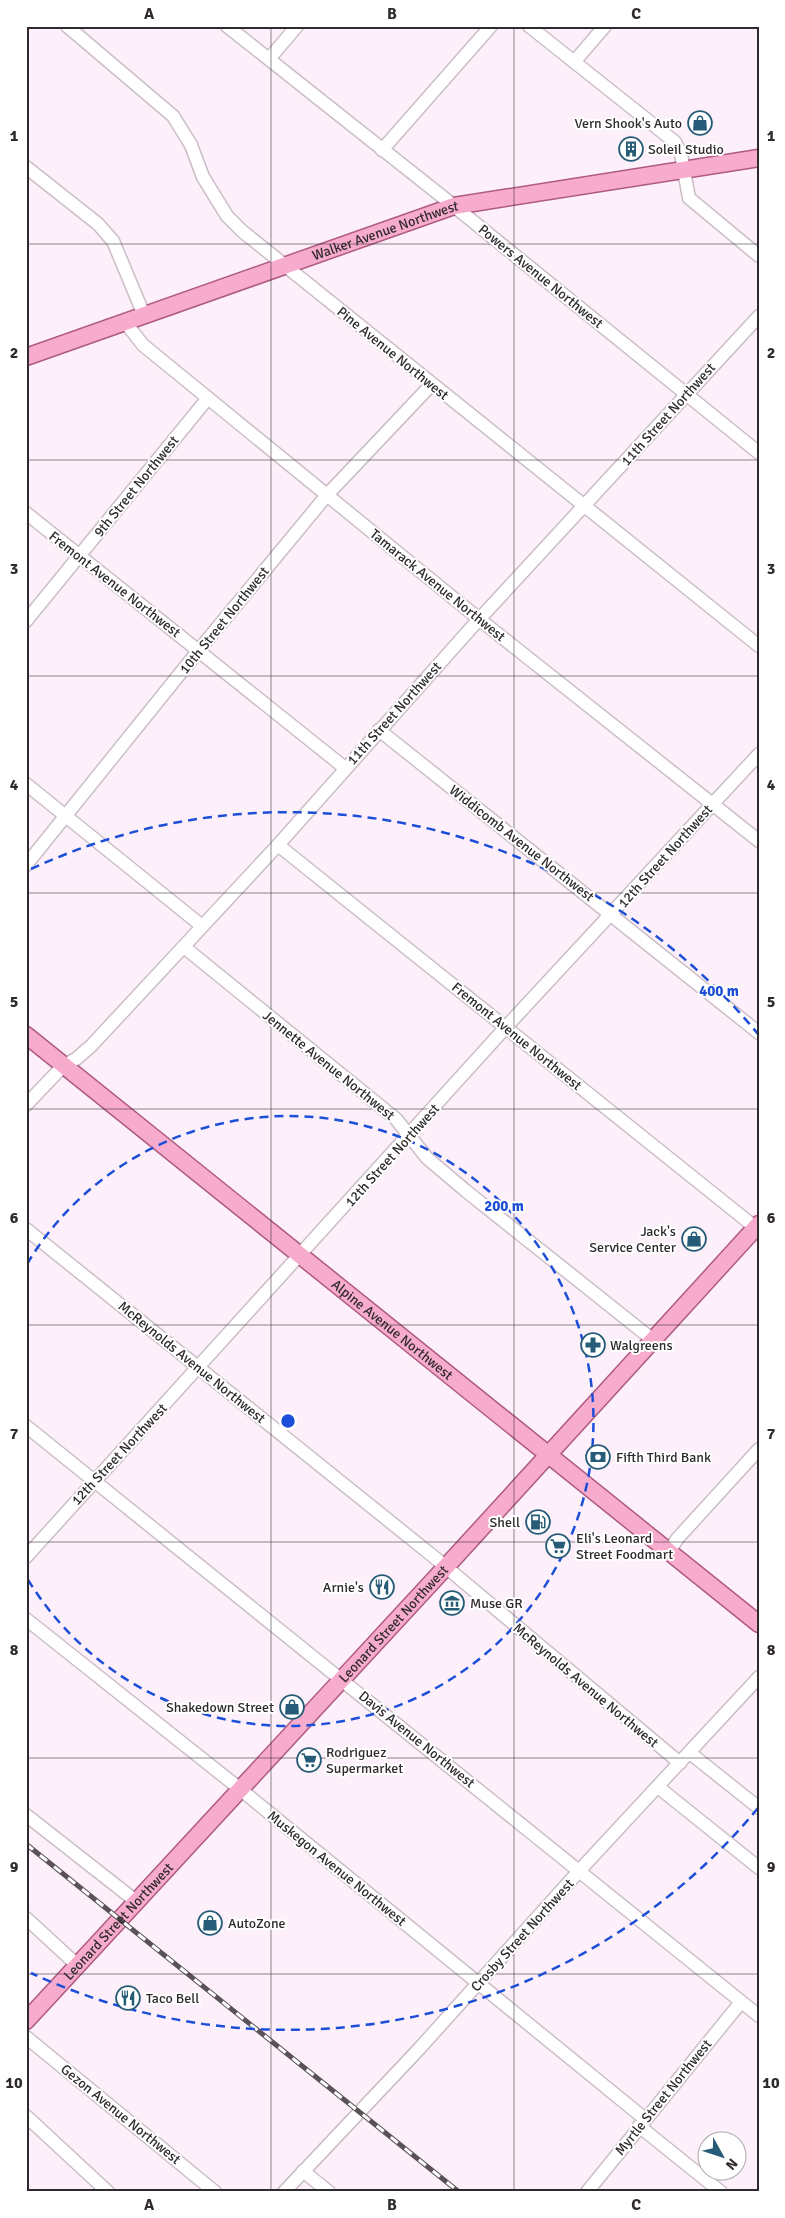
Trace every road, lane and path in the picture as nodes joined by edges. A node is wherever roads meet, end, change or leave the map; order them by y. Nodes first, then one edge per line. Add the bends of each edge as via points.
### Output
1 (67, 26) edge
2 (227, 26) edge
3 (297, 26) edge
4 (492, 26) edge
5 (529, 26) edge
6 (605, 26) edge
7 (269, 59) junction
8 (574, 62) junction
9 (382, 150) junction
10 (759, 158) edge
11 (26, 168) edge
12 (683, 170) junction
13 (454, 206) junction
14 (759, 256) edge
15 (284, 265) junction
16 (144, 315) junction
17 (759, 316) edge
18 (126, 322) junction
19 (29, 353) edge
20 (432, 384) junction
21 (686, 393) junction
22 (208, 398) junction
23 (759, 453) edge
24 (327, 495) junction
25 (585, 506) junction
26 (26, 513) edge
27 (80, 556) junction
28 (479, 620) junction
29 (26, 621) edge
30 (759, 646) edge
31 (199, 650) junction
32 (379, 730) junction
33 (759, 754) edge
34 (345, 768) junction
35 (26, 784) edge
36 (713, 804) junction
37 (67, 816) junction
38 (759, 841) edge
39 (278, 845) junction
40 (26, 865) edge
41 (612, 914) junction
42 (202, 926) junction
43 (184, 947) junction
44 (506, 1028) junction
45 (759, 1033) edge
46 (26, 1035) edge
47 (64, 1065) junction
48 (26, 1105) edge
49 (409, 1137) junction
50 (757, 1226) edge
51 (26, 1229) edge
52 (301, 1256) junction
53 (653, 1340) junction
54 (199, 1368) junction
55 (26, 1426) edge
56 (759, 1449) edge
57 (548, 1456) junction
58 (94, 1480) junction
59 (669, 1552) junction
60 (26, 1557) edge
61 (446, 1568) junction
62 (26, 1619) edge
63 (759, 1624) edge
64 (759, 1677) edge
65 (342, 1678) junction
66 (690, 1752) junction
67 (680, 1764) junction
68 (658, 1787) junction
69 (240, 1789) junction
70 (759, 1808) edge
71 (26, 1815) edge
72 (759, 1868) edge
73 (579, 1871) junction
74 (137, 1902) junction
75 (26, 1918) edge
76 (76, 1965) junction
77 (479, 1983) junction
78 (741, 2002) junction
79 (759, 2016) edge
80 (26, 2021) edge
81 (26, 2037) edge
82 (26, 2116) edge
83 (642, 2123) junction
84 (303, 2171) junction
85 (108, 2192) edge
86 (215, 2192) edge
87 (284, 2192) edge
88 (329, 2192) edge
89 (587, 2192) edge
90 (721, 2192) edge

1 - 15 street, Pine Avenue Northwest via 173,116 227,216
2 - 7 street, Powers Avenue Northwest
3 - 7 street
4 - 9 street
5 - 8 street
6 - 8 street
7 - 9 street, Powers Avenue Northwest
8 - 12 street via 675,142
9 - 13 street, Powers Avenue Northwest
10 - 12 main road, Walker Avenue Northwest
11 - 16 street via 98,224 113,241
12 - 13 main road, Walker Avenue Northwest
12 - 14 street via 689,198
13 - 15 main road, Walker Avenue Northwest
13 - 21 street, Powers Avenue Northwest
15 - 16 main road, Walker Avenue Northwest
15 - 20 street, Pine Avenue Northwest
16 - 18 main road, Walker Avenue Northwest
17 - 21 street, 11th Street Northwest
18 - 19 main road, Walker Avenue Northwest
18 - 22 street, Tamarack Avenue Northwest via 143,345
20 - 24 street, 10th Street Northwest
20 - 25 street, Pine Avenue Northwest
21 - 23 street, Powers Avenue Northwest
21 - 25 street, 11th Street Northwest
22 - 24 street, Tamarack Avenue Northwest
22 - 27 street, 9th Street Northwest
24 - 28 street, Tamarack Avenue Northwest
24 - 31 street, 10th Street Northwest
25 - 28 street, 11th Street Northwest
25 - 30 street, Pine Avenue Northwest
26 - 27 street, Fremont Avenue Northwest
27 - 29 street, 9th Street Northwest
27 - 31 street, Fremont Avenue Northwest
28 - 32 street, 11th Street Northwest
28 - 36 street, Tamarack Avenue Northwest
31 - 34 street, Fremont Avenue Northwest
31 - 37 street, 10th Street Northwest
32 - 34 street, 11th Street Northwest
32 - 41 street, Widdicomb Avenue Northwest
33 - 36 street, 12th Street Northwest
34 - 39 street, 11th Street Northwest
35 - 37 street
36 - 38 street, Tamarack Avenue Northwest
36 - 41 street, 12th Street Northwest
37 - 40 street, 10th Street Northwest
37 - 42 street
39 - 42 street, 11th Street Northwest
39 - 44 street, Fremont Avenue Northwest
41 - 44 street, 12th Street Northwest
41 - 45 street, Widdicomb Avenue Northwest
42 - 43 street, 11th Street Northwest
43 - 47 street, 11th Street Northwest via 91,1046
43 - 49 street, Jennette Avenue Northwest via 396,1119
44 - 49 street, 12th Street Northwest
44 - 50 street, Fremont Avenue Northwest
46 - 47 main road, Alpine Avenue Northwest
47 - 48 street, 11th Street Northwest
47 - 52 main road, Alpine Avenue Northwest
49 - 52 street, 12th Street Northwest
49 - 53 street, Jennette Avenue Northwest via 426,1158
50 - 53 main road, Leonard Street Northwest
51 - 54 street, McReynolds Avenue Northwest
52 - 54 street, 12th Street Northwest
52 - 57 main road, Alpine Avenue Northwest
53 - 57 main road, Leonard Street Northwest
54 - 58 street, 12th Street Northwest
54 - 61 street, McReynolds Avenue Northwest
55 - 58 street, Davis Avenue Northwest
56 - 59 street via 677,1539
57 - 59 main road, Alpine Avenue Northwest
57 - 61 main road, Leonard Street Northwest
58 - 60 street, 12th Street Northwest
58 - 65 street, Davis Avenue Northwest
59 - 63 main road, Alpine Avenue Northwest
61 - 65 main road, Leonard Street Northwest
61 - 67 street, McReynolds Avenue Northwest
62 - 69 street, Muskegon Avenue Northwest
64 - 66 street, Crosby Street Northwest
65 - 69 main road, Leonard Street Northwest
65 - 73 street, Davis Avenue Northwest
66 - 67 street, Crosby Street Northwest
66 - 70 street
67 - 68 street, Crosby Street Northwest
68 - 72 street
68 - 73 street, Crosby Street Northwest
69 - 74 main road, Leonard Street Northwest
69 - 77 street, Muskegon Avenue Northwest
71 - 74 street
73 - 77 street, Crosby Street Northwest
73 - 78 street, Davis Avenue Northwest
74 - 76 main road, Leonard Street Northwest
75 - 76 street
76 - 80 main road, Leonard Street Northwest
77 - 83 street, Muskegon Avenue Northwest
77 - 84 street, Crosby Street Northwest
78 - 79 street, Davis Avenue Northwest
78 - 83 street, Myrtle Street Northwest
81 - 86 street, Gezon Avenue Northwest
82 - 85 street
83 - 89 street, Myrtle Street Northwest
83 - 90 street, Muskegon Avenue Northwest
84 - 87 street, Crosby Street Northwest
84 - 88 street

